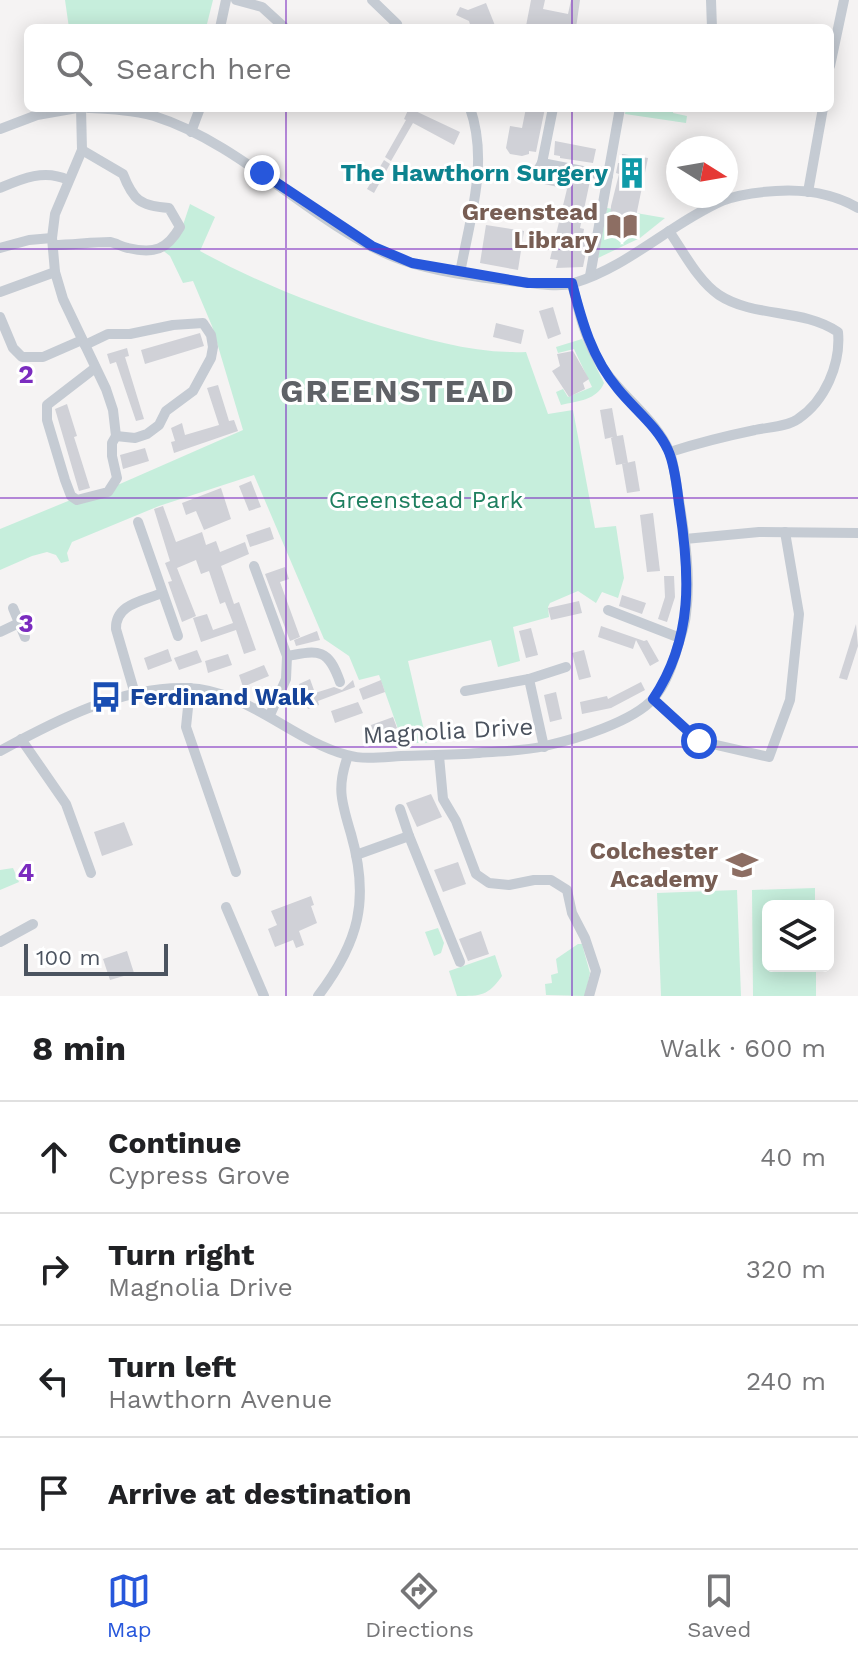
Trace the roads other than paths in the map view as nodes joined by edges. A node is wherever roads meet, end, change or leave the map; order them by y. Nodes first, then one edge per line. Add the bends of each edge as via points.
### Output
1 (226, 0) edge
2 (236, 0) edge
3 (372, 0) edge
4 (711, 0) edge
5 (844, 0) edge
6 (221, 24) edge
7 (281, 24) edge
8 (397, 24) edge
9 (712, 24) edge
10 (834, 47) edge
11 (55, 112) edge
12 (79, 112) edge
13 (125, 112) edge
14 (198, 112) edge
15 (471, 112) edge
16 (552, 112) edge
17 (619, 112) edge
18 (822, 112) edge
19 (1, 124) edge
20 (191, 132) junction
21 (82, 150) junction
22 (608, 176) junction
23 (68, 180) junction
24 (0, 188) edge
25 (808, 192) junction
26 (858, 208) edge
27 (669, 231) junction
28 (53, 241) junction
29 (0, 248) edge
30 (55, 272) junction
31 (460, 273) junction
32 (590, 276) junction
33 (572, 283) junction
34 (0, 292) edge
35 (0, 317) edge
36 (83, 342) junction
37 (95, 368) junction
38 (116, 436) junction
39 (670, 452) junction
40 (138, 522) dead end
41 (785, 532) junction
42 (858, 533) edge
43 (685, 539) junction
44 (254, 566) dead end
45 (162, 593) junction
46 (13, 608) dead end
47 (608, 610) dead end
48 (19, 623) junction
49 (0, 632) edge
50 (178, 636) dead end
51 (25, 637) dead end
52 (680, 638) junction
53 (287, 656) junction
54 (566, 667) dead end
55 (529, 679) junction
56 (340, 682) dead end
57 (190, 688) junction
58 (465, 691) dead end
59 (135, 694) junction
60 (653, 699) junction
61 (270, 715) junction
62 (21, 739) junction
63 (544, 747) junction
64 (0, 751) edge
65 (348, 756) junction
66 (439, 756) junction
67 (400, 809) dead end
68 (409, 836) junction
69 (356, 855) junction
70 (236, 872) dead end
71 (91, 873) dead end
72 (226, 907) dead end
73 (33, 924) dead end
74 (0, 942) edge
75 (460, 962) dead end
76 (264, 996) edge
77 (318, 996) edge
78 (589, 996) edge

1 - 6 street
2 - 7 street via 262,7
3 - 8 street
4 - 9 street
5 - 10 street
11 - 19 street
12 - 21 street
13 - 20 street via 152,115
14 - 20 street
15 - 31 street via 480,167
16 - 22 street via 539,167
17 - 22 street
18 - 25 street
20 - 31 street via 372,246 412,263
21 - 23 street
21 - 28 street via 123,174 130,193 141,203 169,208 180,227 171,243 158,248
22 - 32 street
23 - 24 street via 39,175
23 - 28 street via 55,214
25 - 26 street
25 - 27 street via 740,196
27 - 32 street
27 - 39 street via 717,294 741,305 823,322 838,332 839,347 820,399 795,421
28 - 29 street via 29,240
28 - 30 street
30 - 34 street
30 - 36 street
31 - 33 street
32 - 33 street
33 - 39 street via 601,366
35 - 36 street via 22,357 43,357
36 - 37 street
36 - 38 street via 188,323 203,323 211,335 211,358 193,391 147,434
37 - 38 street via 113,410
37 - 38 street via 47,405 47,420 74,499 111,489 117,478 112,456
39 - 43 street
40 - 45 street
41 - 42 street
41 - 43 street
41 - 60 street via 799,614 790,700 769,757 699,741
43 - 52 street via 688,591
44 - 53 street
45 - 50 street
45 - 59 street via 126,607 116,620
46 - 48 street
47 - 52 street
48 - 49 street
48 - 51 street
52 - 60 street
53 - 56 street via 319,652 334,666
53 - 61 street via 286,679
54 - 55 street
55 - 58 street
55 - 63 street
57 - 59 street, Magnolia Drive
57 - 61 street, Magnolia Drive
57 - 70 street via 186,727
59 - 62 street, Magnolia Drive
60 - 63 street, Magnolia Drive via 605,727
61 - 65 street, Magnolia Drive
62 - 64 street, Magnolia Drive
62 - 71 street via 66,804
63 - 66 street, Magnolia Drive
65 - 66 street, Magnolia Drive
65 - 69 street via 340,786
66 - 78 street via 443,799 476,874 489,883 509,885 551,880 567,890 596,971
67 - 68 street
68 - 69 street
68 - 75 street
69 - 77 street via 360,906 355,934
72 - 76 street
73 - 74 street

